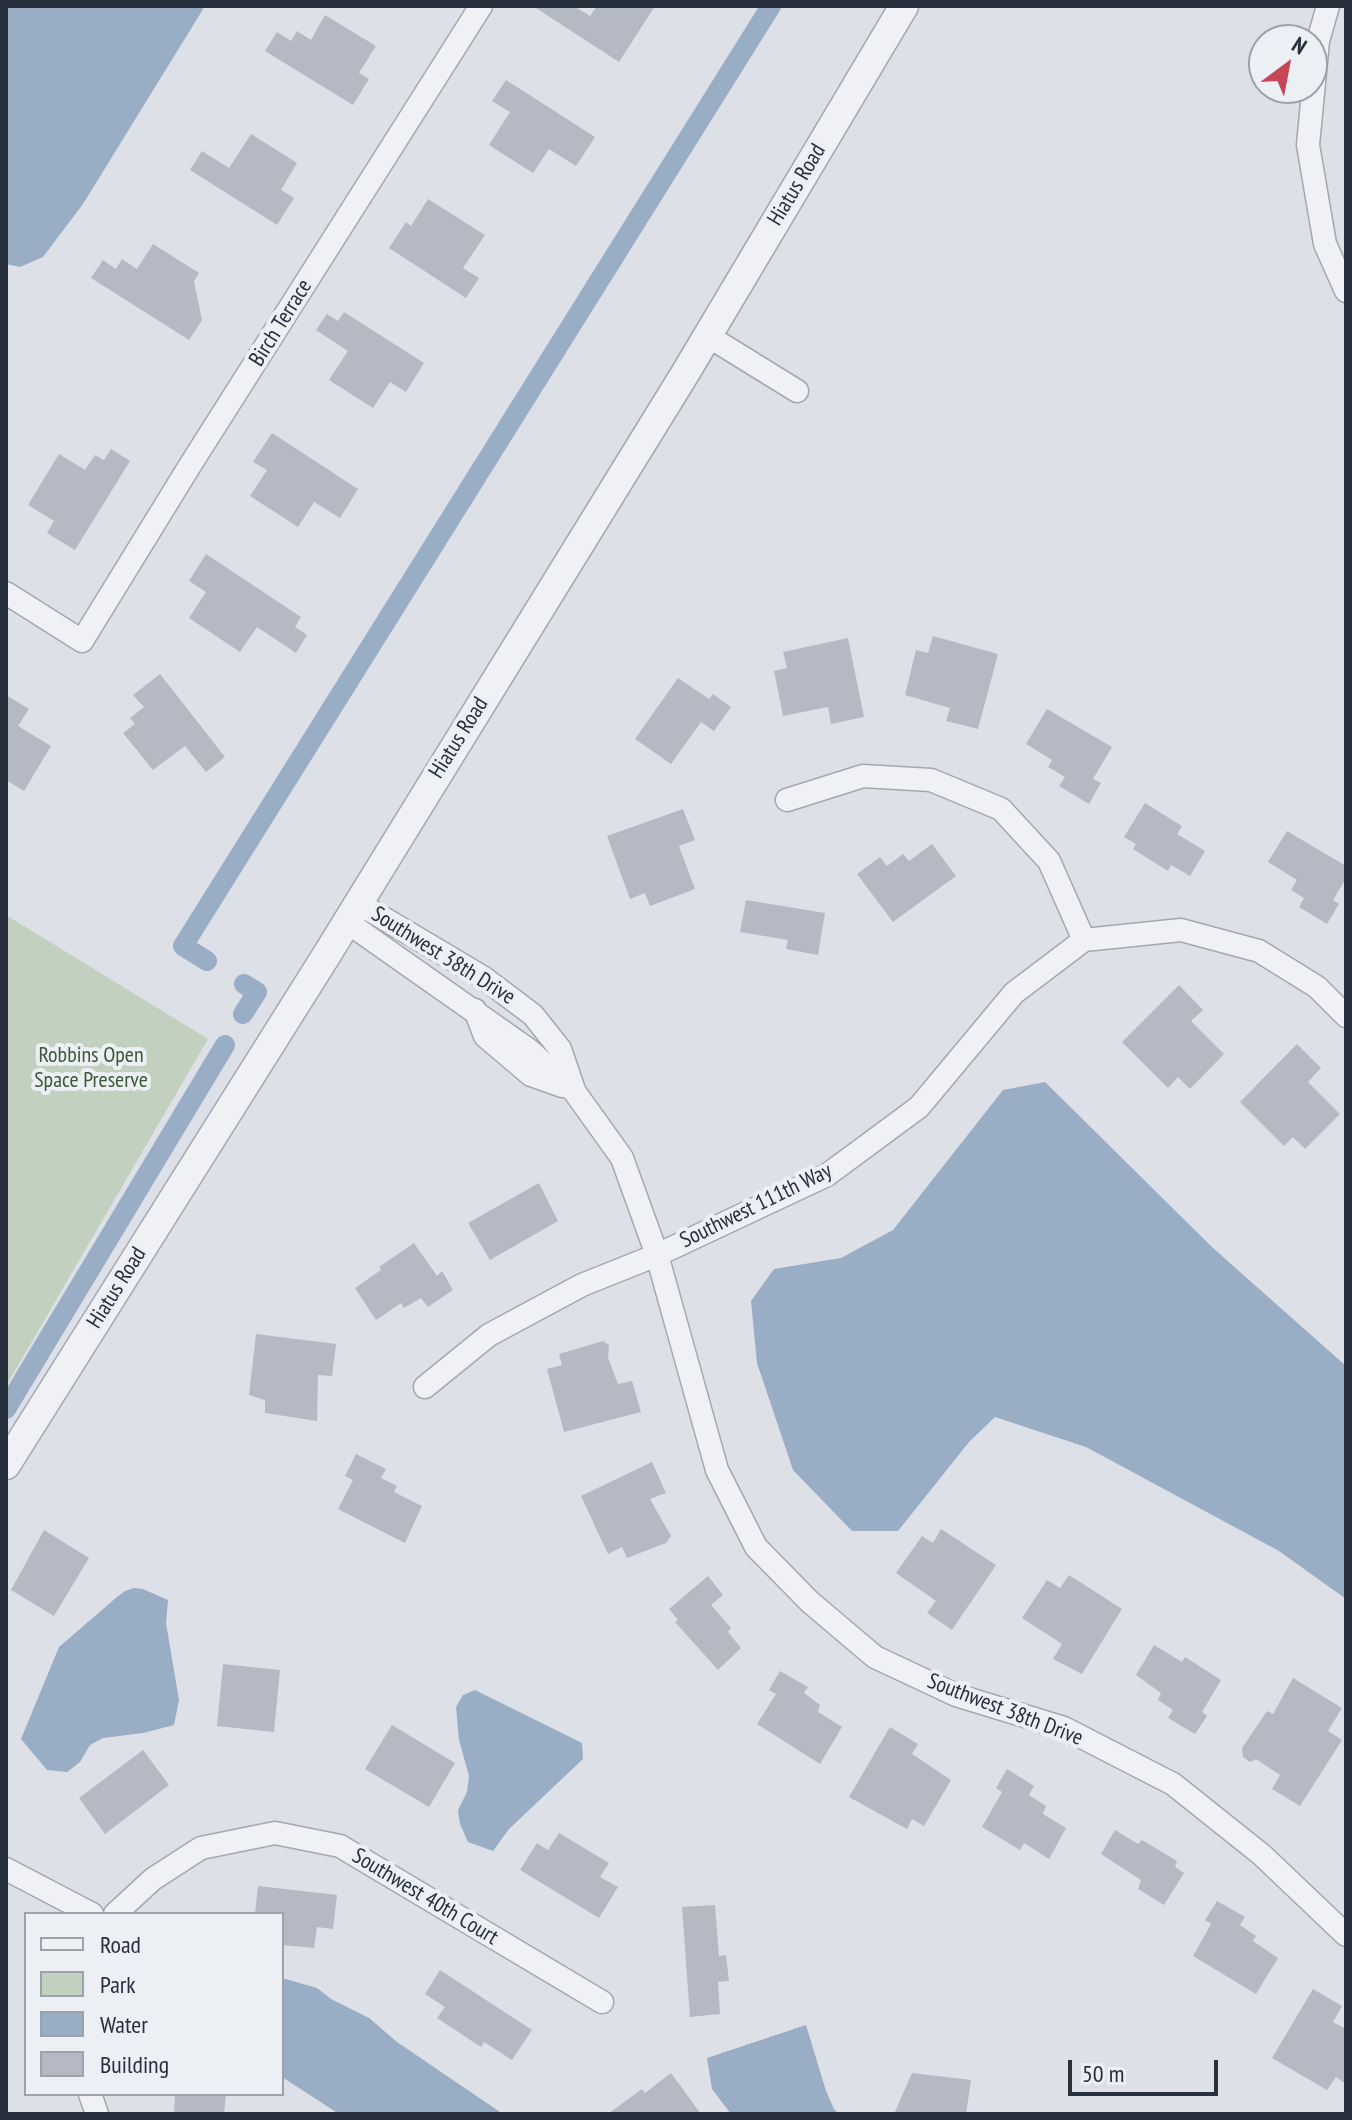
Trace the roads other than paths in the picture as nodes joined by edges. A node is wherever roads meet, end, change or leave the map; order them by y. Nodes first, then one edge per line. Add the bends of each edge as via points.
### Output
1 (481, 6) edge
2 (904, 6) edge
3 (1328, 6) edge
4 (1346, 291) edge
5 (708, 336) junction
6 (797, 391) dead end
7 (6, 593) edge
8 (787, 800) dead end
9 (352, 912) junction
10 (1084, 940) junction
11 (1346, 1016) edge
12 (574, 1091) junction
13 (657, 1255) junction
14 (425, 1387) dead end
15 (6, 1465) edge
16 (6, 1869) edge
17 (88, 1912) edge
18 (117, 1912) edge
19 (1346, 1935) edge
20 (602, 2002) dead end

1 - 7 street, Birch Terrace via 82,641
2 - 5 street, Hiatus Road
3 - 4 street via 1318,41 1308,145 1325,244
5 - 6 street
5 - 9 street, Hiatus Road
8 - 10 street via 863,776 931,780 1001,809 1049,861
9 - 12 street, Southwest 38th Drive
9 - 12 street, Southwest 38th Drive via 484,978 533,1015 560,1049
9 - 15 street, Hiatus Road
10 - 11 street via 1181,930 1259,951 1317,987
10 - 13 street, Southwest 111th Way via 1014,993 919,1107 827,1175
12 - 13 street, Southwest 38th Drive via 622,1158
13 - 14 street, Southwest 111th Way via 582,1285 489,1335
13 - 19 street, Southwest 38th Drive via 717,1470 756,1547 810,1602 875,1657 956,1695 1064,1728 1173,1784 1262,1855
16 - 17 street
18 - 20 street, Southwest 40th Court via 153,1879 201,1848 275,1833 340,1846

